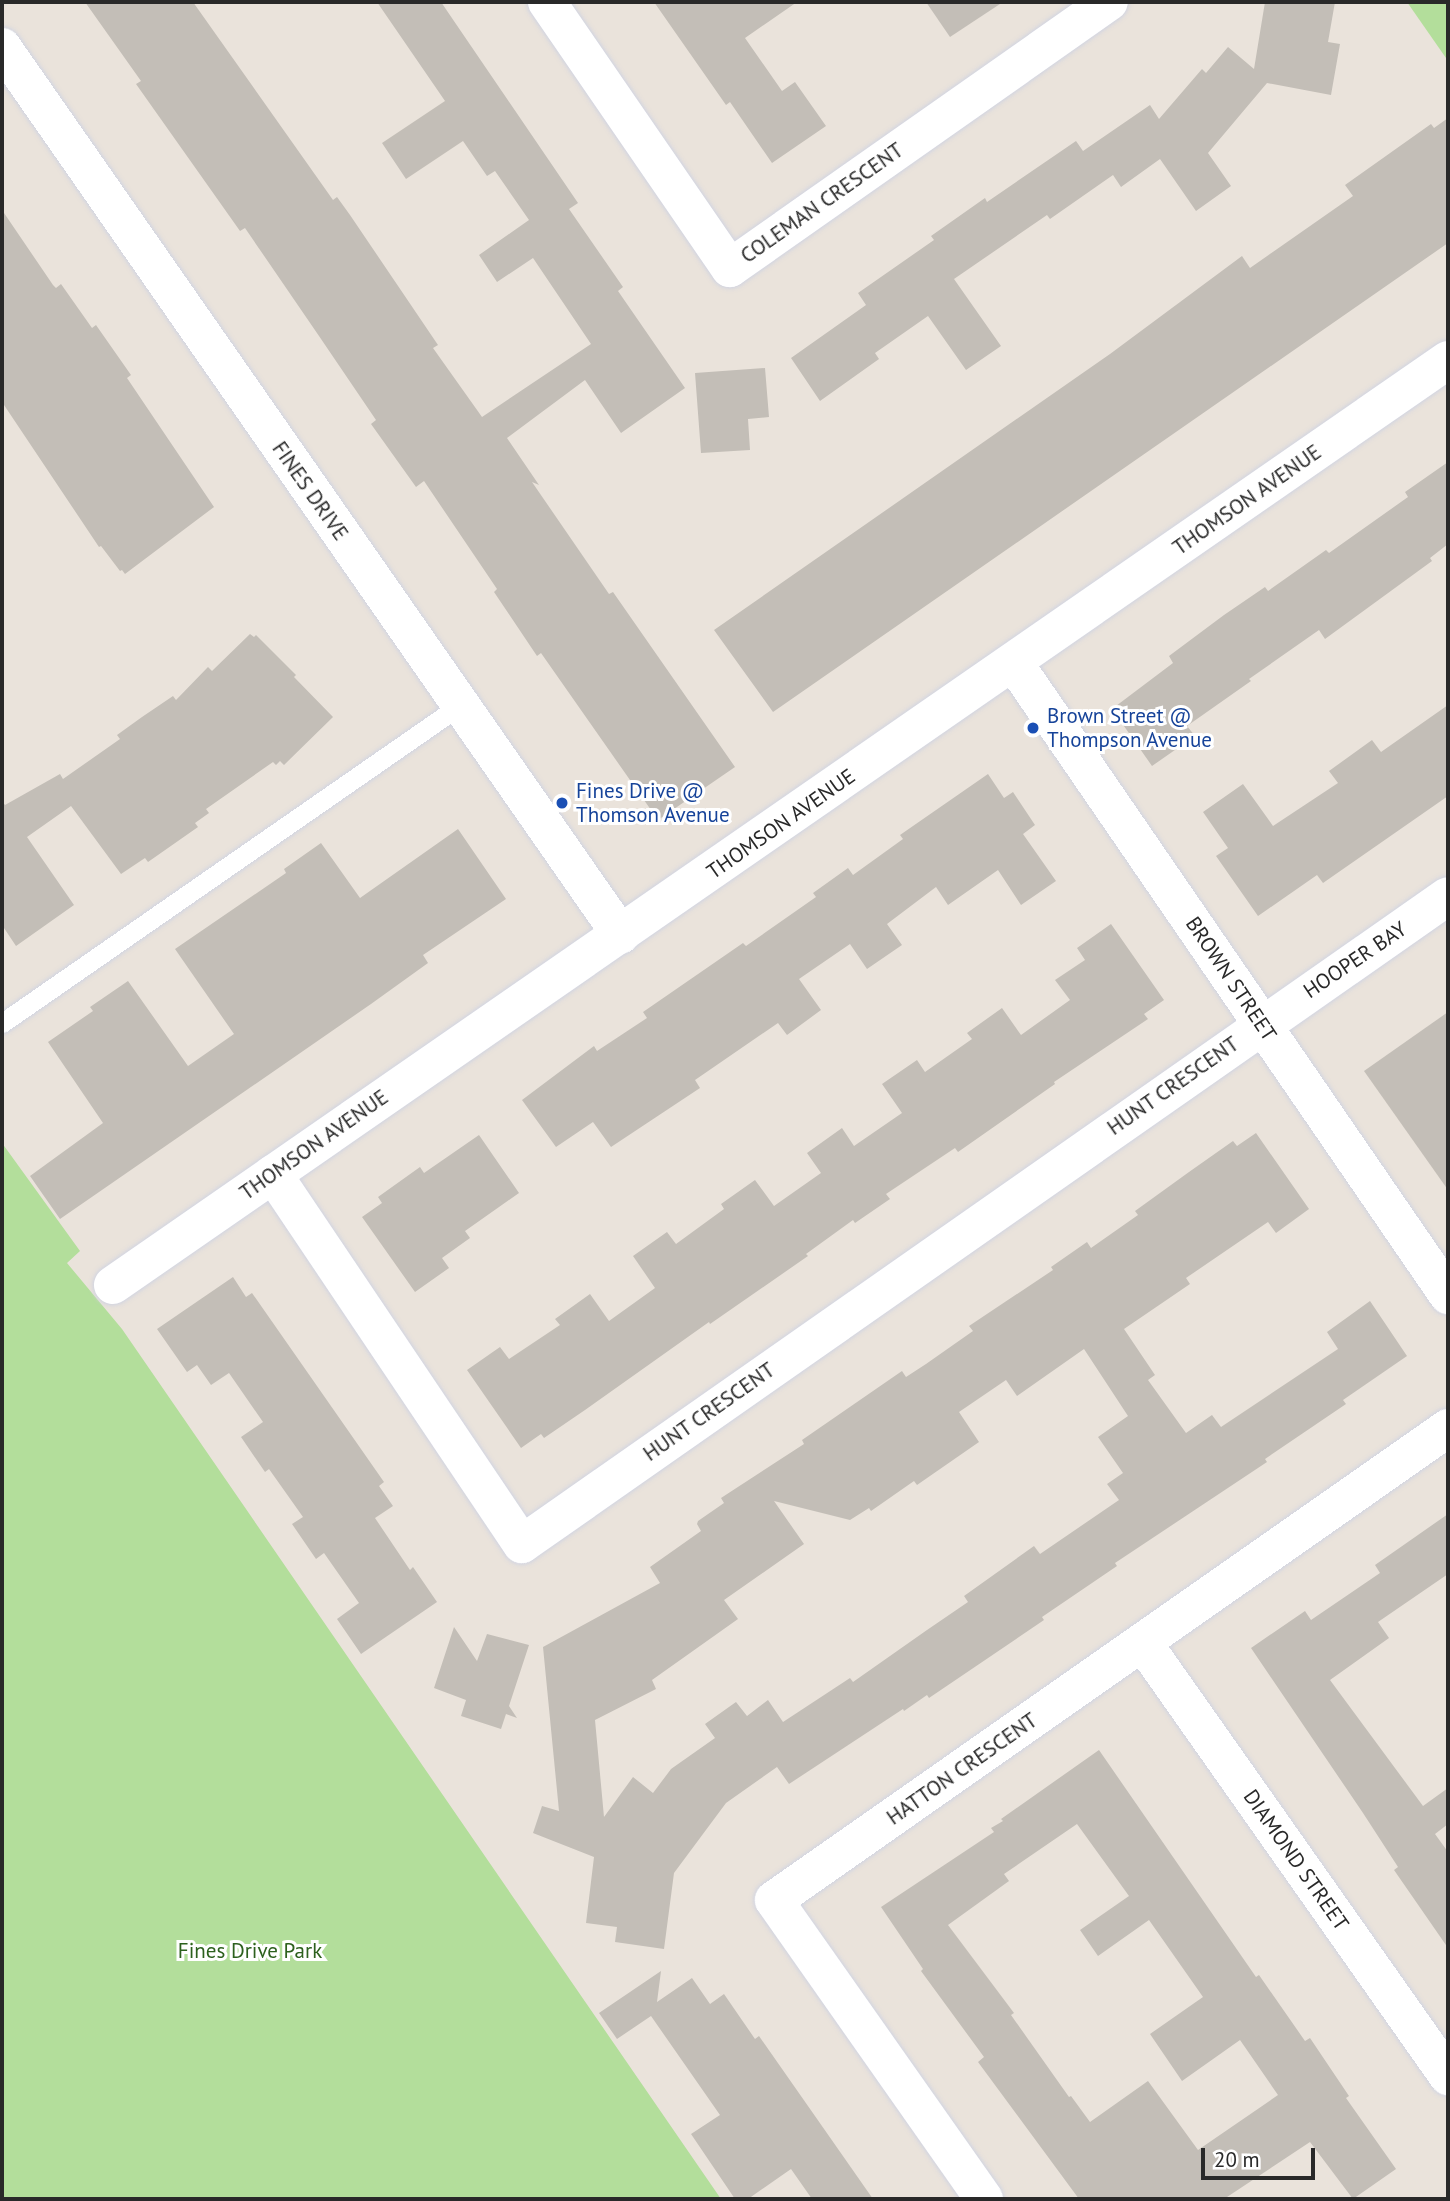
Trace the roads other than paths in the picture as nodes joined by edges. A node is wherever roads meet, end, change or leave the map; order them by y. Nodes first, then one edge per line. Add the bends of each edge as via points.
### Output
1 (547, 2) edge
2 (1109, 2) edge
3 (2, 47) edge
4 (1448, 360) edge
5 (1014, 663) junction
6 (459, 706) junction
7 (1448, 897) edge
8 (621, 935) junction
9 (2, 1023) edge
10 (1262, 1024) junction
11 (273, 1174) junction
12 (113, 1285) dead end
13 (1448, 1294) edge
14 (1448, 1428) edge
15 (1143, 1643) junction
16 (1448, 2076) edge
17 (984, 2199) edge

1 - 2 street, COLEMAN CRESCENT via 730,268
3 - 6 street, FINES DRIVE
4 - 5 street, THOMSON AVENUE
5 - 8 street, THOMSON AVENUE
5 - 10 street, BROWN STREET
6 - 8 street, FINES DRIVE
6 - 9 lane
7 - 10 street, HOOPER BAY
8 - 11 street, THOMSON AVENUE
10 - 11 street, HUNT CRESCENT via 522,1544
10 - 13 street, BROWN STREET
11 - 12 street, THOMSON AVENUE
14 - 15 street, HATTON CRESCENT
15 - 16 street, DIAMOND STREET
15 - 17 street, HATTON CRESCENT via 774,1900

